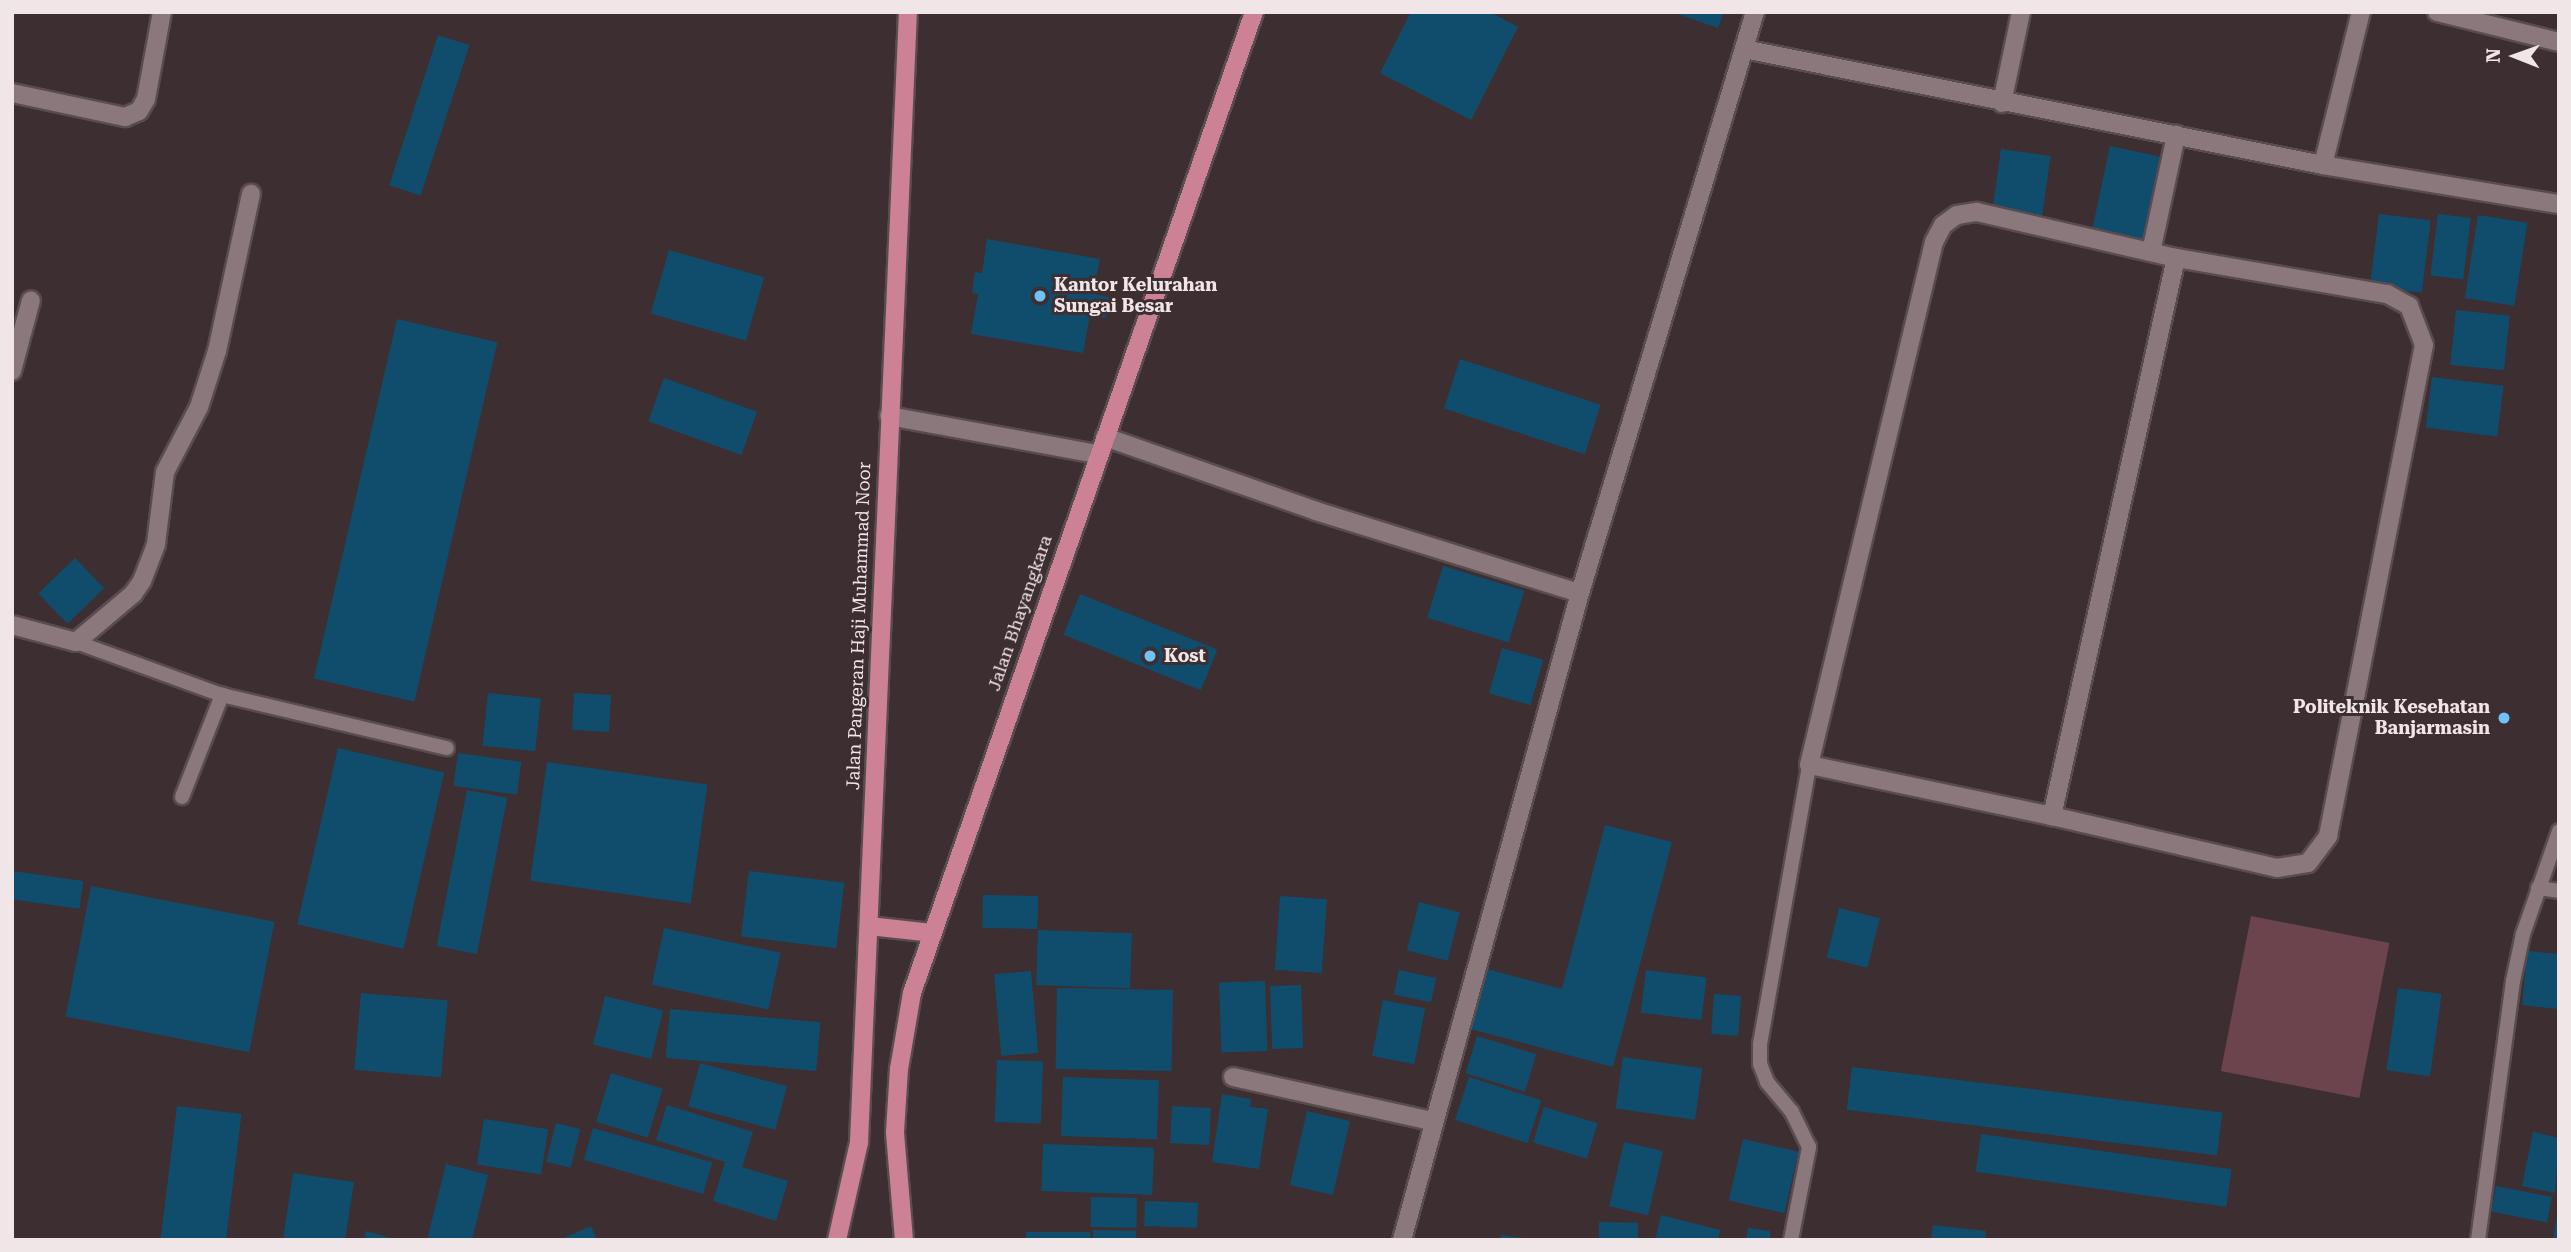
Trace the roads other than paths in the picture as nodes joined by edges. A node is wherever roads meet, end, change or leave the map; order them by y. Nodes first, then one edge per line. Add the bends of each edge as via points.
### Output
1 (162, 12) edge
2 (908, 12) edge
3 (1254, 12) edge
4 (1755, 12) edge
5 (2021, 12) edge
6 (2361, 12) edge
7 (2437, 12) edge
8 (2559, 42) edge
9 (1744, 49) junction
10 (12, 93) edge
11 (2001, 103) junction
12 (2176, 135) junction
13 (2323, 165) junction
14 (251, 194) dead end
15 (2559, 204) edge
16 (2151, 252) junction
17 (2176, 258) junction
18 (31, 300) dead end
19 (12, 371) edge
20 (889, 416) junction
21 (1105, 437) junction
22 (1097, 454) junction
23 (1580, 593) junction
24 (12, 625) edge
25 (76, 642) junction
26 (222, 695) junction
27 (447, 748) dead end
28 (1809, 765) junction
29 (182, 797) dead end
30 (2052, 816) junction
31 (2559, 831) edge
32 (2538, 888) junction
33 (2559, 891) edge
34 (869, 926) junction
35 (932, 933) junction
36 (1233, 1077) dead end
37 (1432, 1121) junction
38 (837, 1240) edge
39 (904, 1240) edge
40 (1402, 1240) edge
41 (1791, 1240) edge
42 (2478, 1240) edge

1 - 10 street via 146,99 139,111 125,117
2 - 20 main road, Jalan Pangeran Haji Muhammad Noor
3 - 21 main road, Jalan Bhayangkara
4 - 9 street
5 - 11 street
6 - 13 street
7 - 8 street
9 - 11 street
9 - 23 street
11 - 12 street
12 - 13 street
12 - 16 street
13 - 15 street
14 - 25 street via 217,351 199,407 161,487 150,565 133,594
16 - 17 street
16 - 28 street via 1977,212 1957,215 1942,225 1934,242
17 - 30 street
17 - 30 street via 2387,294 2409,306 2424,345 2329,836 2308,863 2277,869
18 - 19 street
20 - 22 street
20 - 34 main road, Jalan Pangeran Haji Muhammad Noor
21 - 22 main road, Jalan Bhayangkara
21 - 23 street via 1316,511
22 - 35 main road, Jalan Bhayangkara
23 - 37 street
24 - 25 street
25 - 26 lane
26 - 27 lane
26 - 29 lane
28 - 30 street
28 - 41 lane via 1760,1044 1760,1064 1768,1082 1792,1112 1809,1147
31 - 32 lane
32 - 33 lane
32 - 42 lane via 2513,981
34 - 35 main road
34 - 38 main road, Jalan Pangeran Haji Muhammad Noor via 859,1142
35 - 39 main road, Jalan Bhayangkara via 912,993 899,1069 895,1132
36 - 37 street
37 - 40 street

